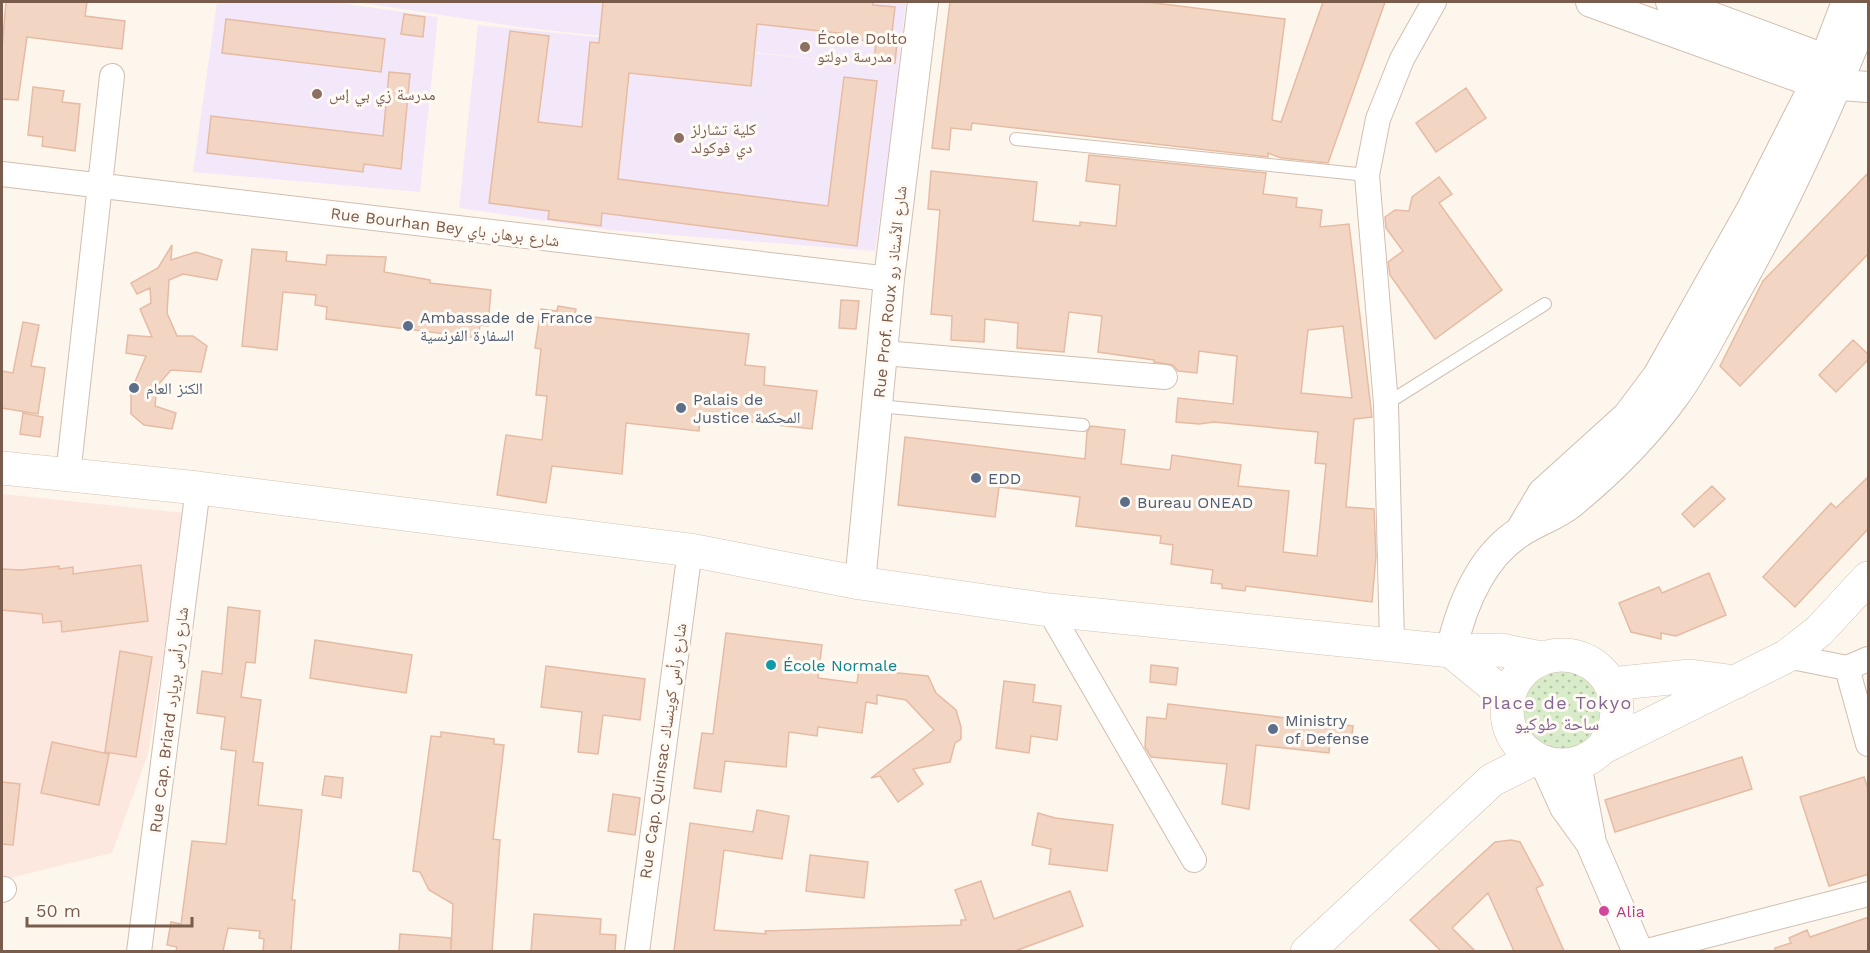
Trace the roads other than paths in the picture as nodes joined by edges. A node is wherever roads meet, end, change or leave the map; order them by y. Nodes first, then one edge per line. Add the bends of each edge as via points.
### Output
1 (923, 2) edge
2 (1434, 2) edge
3 (1591, 2) edge
4 (1671, 2) edge
5 (1847, 2) edge
6 (1869, 8) edge
7 (1839, 70) edge
8 (112, 76) dead end
9 (1869, 87) edge
10 (1016, 139) dead end
11 (2, 174) edge
12 (1367, 175) junction
13 (101, 187) junction
14 (889, 279) junction
15 (1545, 304) dead end
16 (884, 353) junction
17 (1165, 376) dead end
18 (1386, 404) junction
19 (878, 406) junction
20 (1083, 424) dead end
21 (2, 468) edge
22 (68, 475) junction
23 (198, 489) junction
24 (690, 550) junction
25 (1869, 578) edge
26 (860, 583) junction
27 (1049, 610) junction
28 (1392, 643) junction
29 (1451, 651) junction
30 (1787, 656) junction
31 (1541, 658) junction
32 (1858, 664) edge
33 (1736, 682) junction
34 (1610, 684) junction
35 (1507, 698) junction
36 (1869, 744) edge
37 (1555, 755) junction
38 (1194, 860) dead end
39 (1869, 894) edge
40 (139, 951) edge
41 (637, 951) edge
42 (1307, 951) edge
43 (1638, 951) edge
44 (1643, 951) edge

1 - 14 street, Rue Prof. Roux شارع الأستاذ رو
2 - 12 street via 1402,59 1378,119
3 - 7 street
4 - 7 street
5 - 7 street
6 - 7 street
7 - 9 street
7 - 29 street via 1753,262 1675,395 1632,447 1569,505 1520,532 1487,566 1464,606
8 - 13 street
10 - 12 lane
11 - 13 street, Rue Bourhan Bey شارع برهان باي
12 - 18 street
13 - 14 street, Rue Bourhan Bey شارع برهان باي
13 - 22 street
14 - 16 street, Rue Prof. Roux شارع الأستاذ رو
15 - 18 lane
16 - 17 street
16 - 19 street, Rue Prof. Roux شارع الأستاذ رو
18 - 28 street
19 - 20 lane
19 - 26 street, Rue Prof. Roux شارع الأستاذ رو
21 - 22 main road
22 - 23 main road
23 - 24 main road
23 - 40 street, Rue Cap. Briard شارع رأس بريارد
24 - 26 main road
24 - 41 street, Rue Cap. Quinsac شارع رأس كوينساك
25 - 30 main road via 1819,631
26 - 27 main road
27 - 28 main road
27 - 38 street
28 - 29 main road
29 - 31 main road via 1501,650
29 - 35 main road
30 - 32 street
30 - 33 main road
31 - 34 main road via 1580,658 1601,671
31 - 35 main road via 1520,674
32 - 36 street
33 - 34 main road via 1690,676
33 - 37 main road
34 - 37 main road via 1617,717 1612,734
35 - 37 main road via 1508,720
37 - 42 main road via 1491,780
37 - 43 street via 1565,807 1591,843
39 - 44 street

